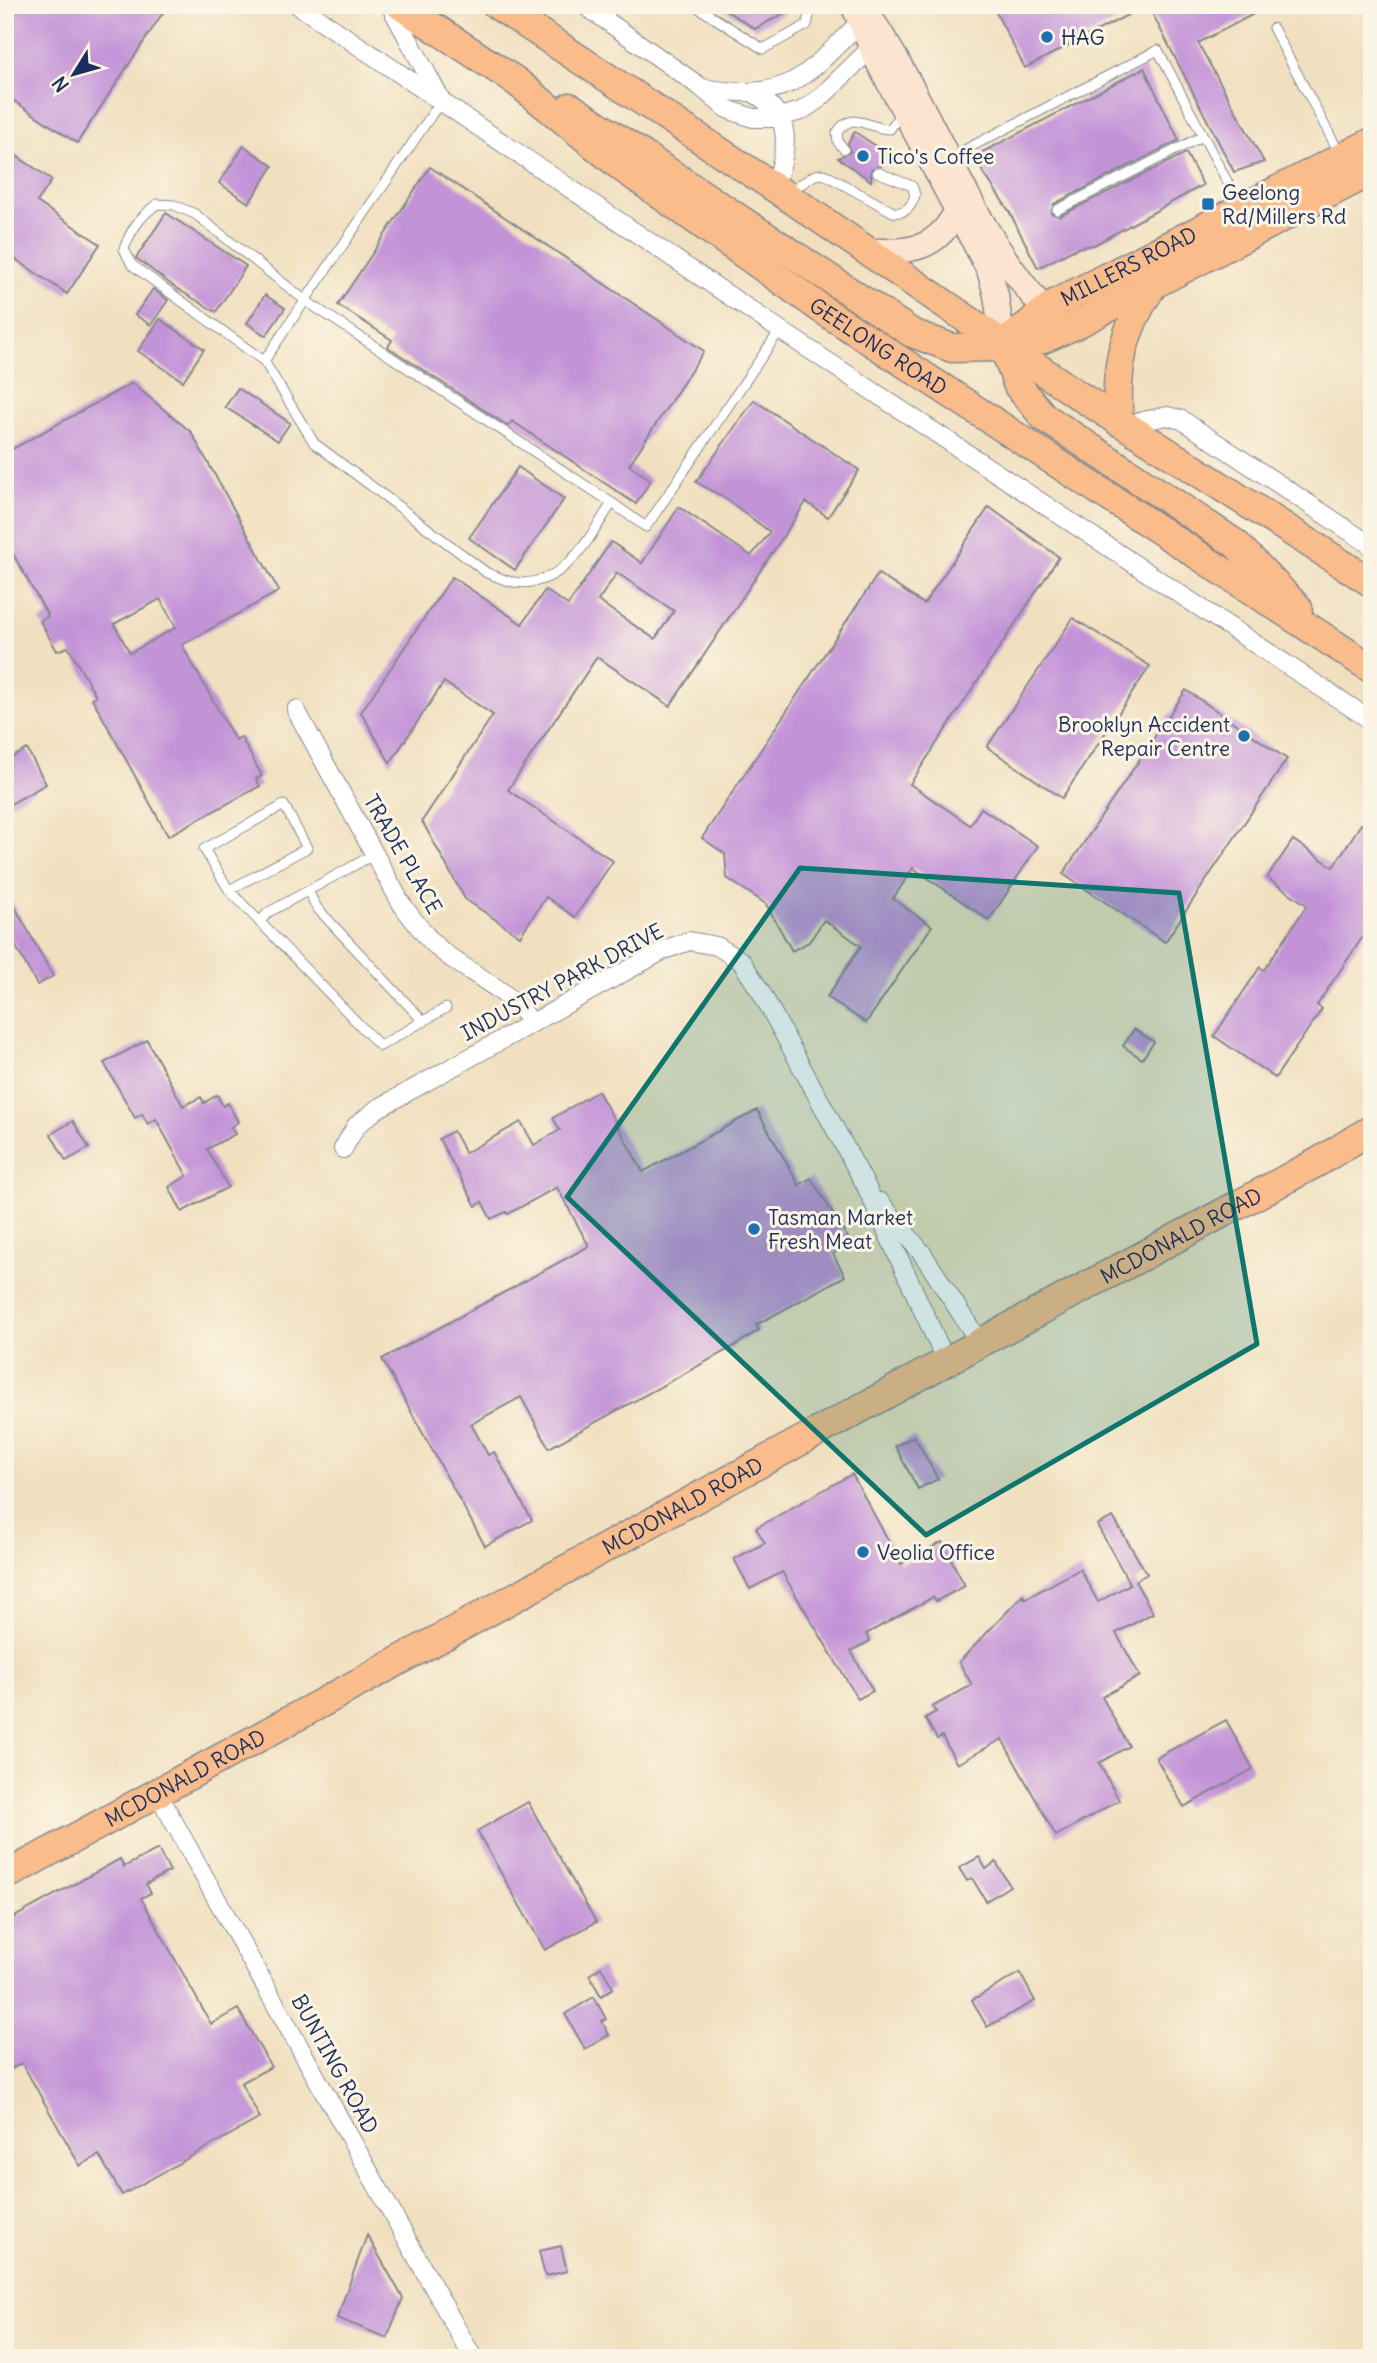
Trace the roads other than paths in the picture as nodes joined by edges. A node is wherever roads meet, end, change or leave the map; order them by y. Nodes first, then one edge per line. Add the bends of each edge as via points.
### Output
1 (298, 5) edge
2 (390, 5) edge
3 (400, 5) edge
4 (496, 5) edge
5 (583, 5) edge
6 (694, 5) edge
7 (811, 5) edge
8 (610, 13) edge
9 (864, 22) edge
10 (1273, 28) dead end
11 (517, 82) junction
12 (702, 88) junction
13 (752, 92) junction
14 (441, 101) junction
15 (903, 110) junction
16 (780, 117) junction
17 (1203, 136) junction
18 (1372, 142) edge
19 (844, 149) dead end
20 (1342, 157) junction
21 (941, 162) junction
22 (1372, 171) edge
23 (877, 172) dead end
24 (780, 191) junction
25 (957, 209) junction
26 (1242, 209) junction
27 (1057, 210) dead end
28 (864, 251) junction
29 (1147, 273) junction
30 (306, 301) junction
31 (1045, 310) junction
32 (780, 330) junction
33 (1004, 346) junction
34 (264, 361) junction
35 (1122, 424) junction
36 (612, 503) junction
37 (1372, 546) edge
38 (1372, 583) edge
39 (1323, 636) junction
40 (1372, 669) edge
41 (296, 710) dead end
42 (1372, 721) edge
43 (374, 854) junction
44 (229, 890) junction
45 (308, 891) junction
46 (258, 922) junction
47 (446, 1008) dead end
48 (424, 1022) junction
49 (531, 1023) junction
50 (1369, 1132) edge
51 (342, 1149) dead end
52 (866, 1186) junction
53 (979, 1343) junction
54 (946, 1361) junction
55 (157, 1792) junction
56 (5, 1876) edge
57 (473, 2358) edge

1 - 14 street, GEELONG ROAD
2 - 14 street, GEELONG ROAD
3 - 11 main road, GEELONG ROAD
4 - 24 main road
5 - 8 street
6 - 7 lane via 763,49 807,25
8 - 12 street
9 - 13 street via 800,80 780,89
9 - 15 main road
9 - 16 street via 814,103
9 - 21 main road via 899,62
10 - 20 lane
11 - 33 main road via 603,126 912,334 952,348
11 - 39 main road, GEELONG ROAD via 627,171 823,310
12 - 13 street
12 - 16 street via 736,114
13 - 16 street
14 - 30 lane
14 - 32 street, GEELONG ROAD
15 - 19 lane via 890,129 859,119 847,123 837,133
15 - 21 main road
16 - 24 street via 785,140
17 - 21 lane via 1158,50
17 - 26 lane
17 - 27 lane
18 - 20 main road, MILLERS ROAD
20 - 26 main road, MILLERS ROAD
21 - 25 main road
21 - 31 main road
22 - 29 main road, MILLERS ROAD
23 - 24 lane via 912,186 915,194 910,207 893,212 831,176 819,174
24 - 28 main road
25 - 28 main road via 943,235 929,243 907,250
25 - 33 main road via 989,270
26 - 29 main road, MILLERS ROAD
28 - 33 main road
29 - 31 main road, MILLERS ROAD
29 - 33 main road, MILLERS ROAD via 1064,330
29 - 35 main road via 1116,383
30 - 34 lane
30 - 34 lane via 195,214 157,204 141,216 124,249 132,265
30 - 36 lane
31 - 33 main road, MILLERS ROAD
32 - 36 lane via 646,527
32 - 42 street, GEELONG ROAD
33 - 35 main road
33 - 39 main road via 1018,386 1044,417 1236,544
34 - 36 lane via 314,443 487,573 514,582 538,580 561,571 578,555
35 - 37 street via 1160,416 1182,420
35 - 38 main road
39 - 40 main road, GEELONG ROAD
41 - 43 street, TRADE PLACE
43 - 45 lane
43 - 49 street, TRADE PLACE via 420,930 446,954 511,997
44 - 44 lane via 204,849 284,806 307,848
44 - 46 lane
45 - 46 lane
45 - 48 lane via 317,908
46 - 48 lane via 380,1046
47 - 48 lane
49 - 51 street, INDUSTRY PARK DRIVE via 377,1110 356,1126
49 - 52 street, INDUSTRY PARK DRIVE via 664,950 689,941 717,946 741,961 761,992
50 - 53 main road, MCDONALD ROAD
52 - 53 street, INDUSTRY PARK DRIVE via 922,1252
52 - 54 street, INDUSTRY PARK DRIVE
53 - 54 main road, MCDONALD ROAD
54 - 55 main road, MCDONALD ROAD
55 - 56 main road, MCDONALD ROAD
55 - 57 street, BUNTING ROAD

